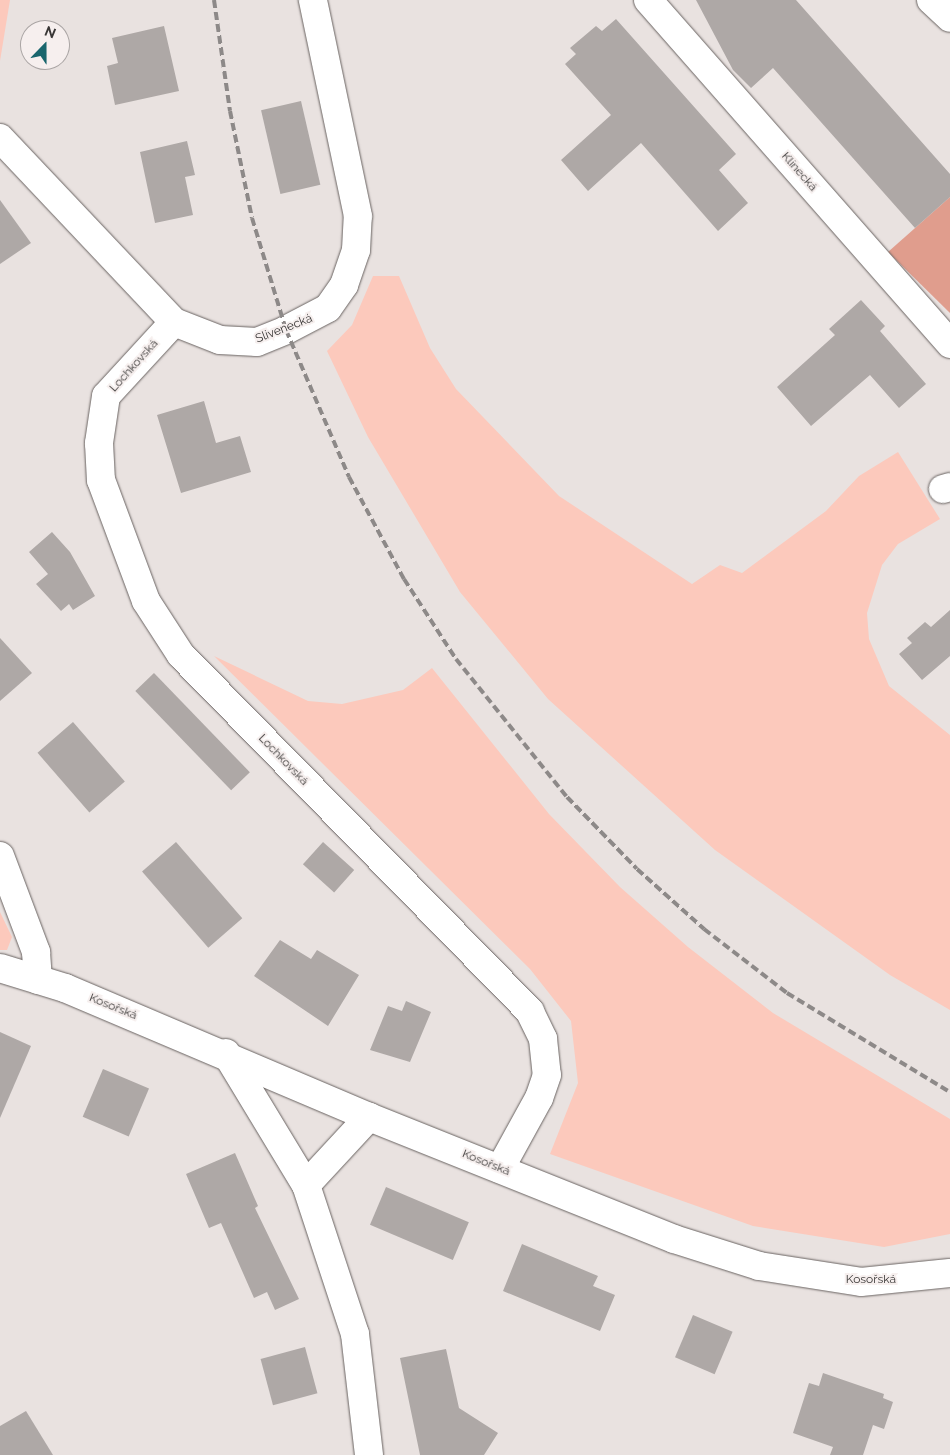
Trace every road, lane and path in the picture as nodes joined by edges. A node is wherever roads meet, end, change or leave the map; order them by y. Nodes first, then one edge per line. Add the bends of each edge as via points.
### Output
1 (313, 0) edge
2 (648, 0) edge
3 (931, 0) edge
4 (950, 18) edge
5 (0, 138) edge
6 (174, 322) junction
7 (950, 344) edge
8 (0, 856) edge
9 (0, 968) edge
10 (38, 980) junction
11 (226, 1053) junction
12 (369, 1117) junction
13 (500, 1169) junction
14 (306, 1185) junction
15 (950, 1273) edge
16 (370, 1455) edge

1 - 6 street, Slivenecká via 358,216 356,250 344,285 316,317 257,342 220,340
2 - 7 street, Klínecká
3 - 4 street
5 - 6 street, Slivenecká
6 - 13 street, Lochkovská via 106,396 99,443 101,480 146,601 181,655 530,1012 543,1039 547,1075 539,1098
8 - 10 street via 36,952
9 - 10 street, Kosořská
10 - 11 street, Kosořská
11 - 12 street, Kosořská
11 - 14 street
12 - 13 street, Kosořská
12 - 14 street
13 - 15 street, Kosořská via 674,1239 759,1266 861,1282
14 - 16 street via 355,1334 366,1394

